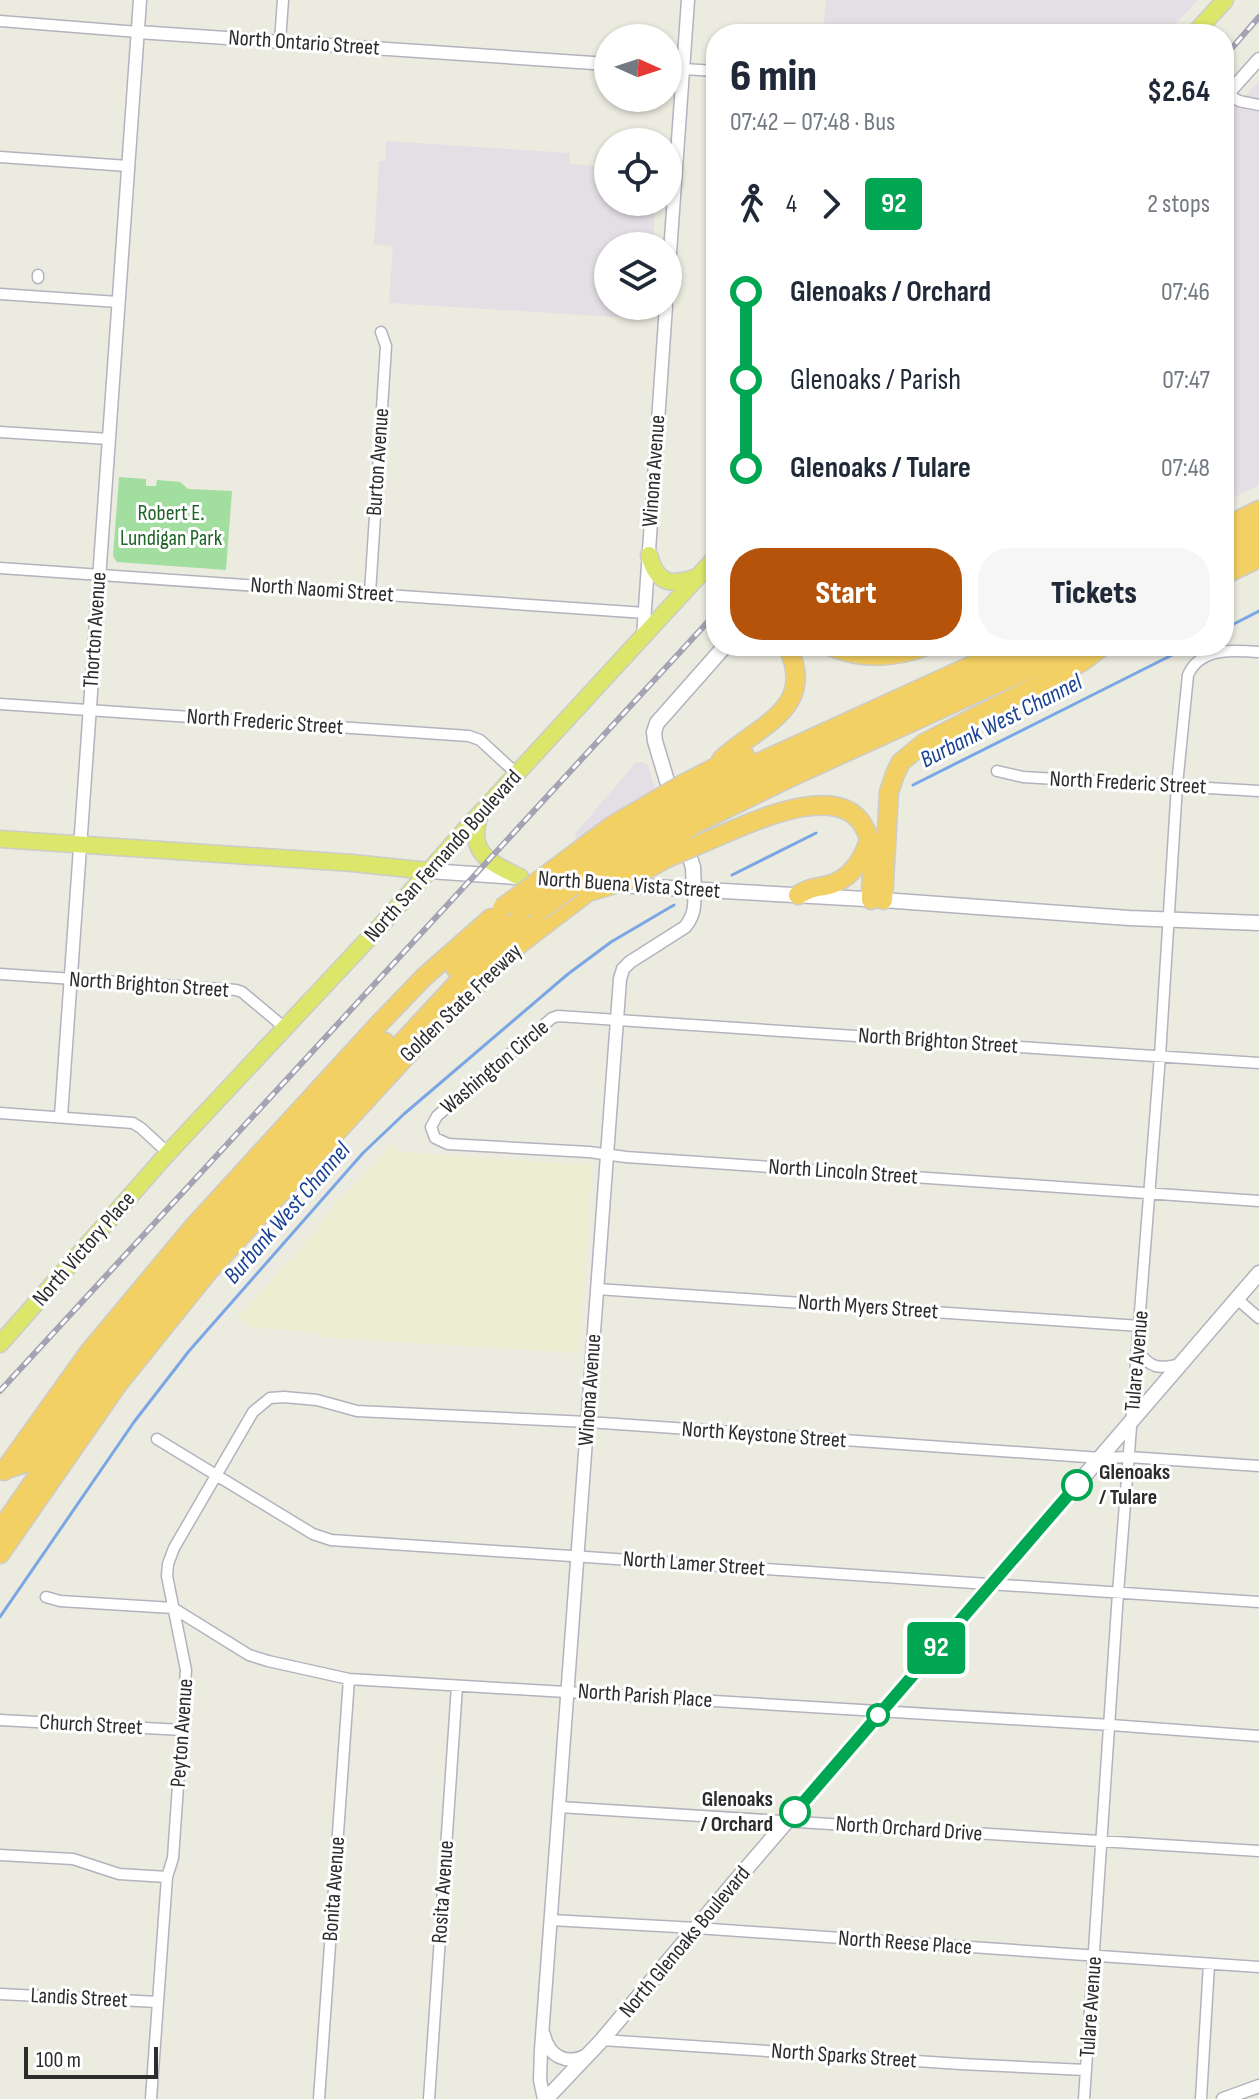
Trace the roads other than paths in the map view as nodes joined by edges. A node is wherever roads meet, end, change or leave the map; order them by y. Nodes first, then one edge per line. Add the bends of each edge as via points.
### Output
1 (140, 0) edge
2 (283, 0) edge
3 (688, 0) edge
4 (1225, 0) edge
5 (0, 21) edge
6 (1203, 24) edge
7 (138, 32) junction
8 (280, 41) junction
9 (1259, 59) edge
10 (594, 63) edge
11 (683, 69) junction
12 (706, 70) edge
13 (1234, 87) edge
14 (1234, 99) edge
15 (1259, 105) edge
16 (0, 157) edge
17 (128, 166) junction
18 (671, 232) edge
19 (0, 294) edge
20 (118, 302) junction
21 (665, 320) edge
22 (381, 332) dead end
23 (0, 432) edge
24 (109, 439) junction
25 (1259, 510) edge
26 (1234, 522) edge
27 (1259, 527) edge
28 (1234, 540) edge
29 (1259, 543) edge
30 (649, 555) junction
31 (1234, 556) edge
32 (1259, 558) edge
33 (0, 568) edge
34 (706, 568) edge
35 (1234, 570) edge
36 (99, 575) junction
37 (698, 577) junction
38 (370, 593) junction
39 (645, 613) junction
40 (643, 637) junction
41 (1234, 650) edge
42 (1259, 652) edge
43 (716, 656) edge
44 (792, 656) edge
45 (966, 656) edge
46 (992, 656) edge
47 (1023, 656) edge
48 (1057, 656) edge
49 (1090, 656) edge
50 (1209, 656) edge
51 (0, 704) edge
52 (89, 710) junction
53 (714, 768) junction
54 (997, 771) dead end
55 (517, 774) junction
56 (1177, 785) junction
57 (1259, 791) edge
58 (689, 804) junction
59 (481, 813) junction
60 (0, 839) edge
61 (869, 841) junction
62 (81, 845) junction
63 (429, 871) junction
64 (520, 877) junction
65 (694, 889) junction
66 (588, 892) junction
67 (798, 895) junction
68 (877, 900) junction
69 (530, 911) junction
70 (1169, 921) junction
71 (1259, 923) edge
72 (0, 974) edge
73 (70, 980) junction
74 (618, 1020) junction
75 (285, 1028) junction
76 (1160, 1056) junction
77 (1259, 1063) edge
78 (0, 1113) edge
79 (61, 1116) junction
80 (431, 1132) joint
81 (168, 1153) junction
82 (607, 1155) junction
83 (1149, 1193) junction
84 (1259, 1201) edge
85 (1259, 1273) edge
86 (597, 1289) junction
87 (1237, 1299) junction
88 (1259, 1318) edge
89 (1140, 1326) junction
90 (0, 1344) edge
91 (1138, 1351) junction
92 (1180, 1364) junction
93 (270, 1398) joint
94 (588, 1422) junction
95 (1132, 1422) junction
96 (157, 1439) dead end
97 (1129, 1457) junction
98 (1101, 1458) junction
99 (1259, 1466) edge
100 (1, 1467) edge
101 (217, 1476) junction
102 (0, 1530) edge
103 (0, 1554) edge
104 (578, 1555) junction
105 (991, 1585) junction
106 (1118, 1593) junction
107 (46, 1597) dead end
108 (1259, 1602) edge
109 (173, 1608) junction
110 (349, 1679) junction
111 (457, 1686) junction
112 (567, 1691) junction
113 (881, 1711) junction
114 (0, 1720) edge
115 (1111, 1725) junction
116 (182, 1730) junction
117 (1259, 1736) edge
118 (559, 1807) junction
119 (788, 1821) junction
120 (1102, 1842) junction
121 (1259, 1851) edge
122 (0, 1855) edge
123 (167, 1877) junction
124 (551, 1920) junction
125 (696, 1928) junction
126 (1094, 1956) junction
127 (1209, 1964) junction
128 (1259, 1967) edge
129 (0, 1994) edge
130 (158, 2002) junction
131 (542, 2028) junction
132 (602, 2040) junction
133 (587, 2055) junction
134 (1086, 2070) junction
135 (1259, 2086) edge
136 (151, 2099) edge
137 (319, 2099) edge
138 (429, 2099) edge
139 (545, 2099) edge
140 (1084, 2099) edge
141 (1201, 2099) edge
142 (1223, 2099) edge

1 - 7 street, Thorton Avenue
2 - 8 street
3 - 11 street
4 - 6 main road
5 - 7 street, North Ontario Street
7 - 8 street, North Ontario Street
7 - 17 street, Thorton Avenue
8 - 10 street, North Ontario Street
9 - 13 street
11 - 12 street
11 - 18 street
14 - 15 street
16 - 17 street
17 - 20 street, Thorton Avenue
19 - 20 street
20 - 24 street, Thorton Avenue
21 - 30 street, Winona Avenue
22 - 38 street, Burton Avenue via 386,346
23 - 24 street
24 - 36 street, Thorton Avenue
25 - 26 highway
27 - 28 highway
29 - 31 highway
30 - 37 main road via 656,574 666,581
30 - 39 street, Winona Avenue
32 - 35 highway
33 - 36 street, North Naomi Street
34 - 37 main road, North San Fernando Boulevard
36 - 38 street, North Naomi Street
36 - 52 street, Thorton Avenue
37 - 40 main road, North San Fernando Boulevard
38 - 39 street, North Naomi Street
39 - 40 street, Winona Avenue
40 - 55 main road, North San Fernando Boulevard
41 - 42 street, Tulare Avenue
43 - 65 main road, Winona Avenue via 654,732 693,867
44 - 53 highway via 796,677 783,710
45 - 53 highway, Golden State Freeway
46 - 58 highway via 736,773
47 - 58 highway
48 - 58 highway, Golden State Freeway via 789,778
49 - 68 highway via 924,743 901,762 889,792
50 - 56 street, Tulare Avenue via 1188,675
51 - 52 street, North Frederic Street
52 - 55 street, North Frederic Street via 469,736
52 - 62 street, Thorton Avenue
53 - 58 highway, Golden State Freeway
54 - 56 street, North Frederic Street
55 - 59 main road, North San Fernando Boulevard
56 - 57 street, North Frederic Street
56 - 70 street, Tulare Avenue
58 - 66 highway, Golden State Freeway, bridge via 634,861
58 - 69 highway, bridge via 653,817 615,841 548,888
58 - 100 highway, Golden State Freeway, bridge via 613,825 502,908 424,977 194,1226
59 - 63 main road, North San Fernando Boulevard
59 - 64 main road via 475,833 479,851
60 - 62 main road, North Buena Vista Street
61 - 66 highway, bridge via 862,823 838,806 784,812 665,859 629,880
61 - 67 highway via 863,859 842,880
61 - 68 highway
62 - 63 main road, North Buena Vista Street
62 - 73 street, Thorton Avenue
63 - 64 main road, North Buena Vista Street
63 - 75 main road, North San Fernando Boulevard
64 - 65 main road, North Buena Vista Street
65 - 67 main road, North Buena Vista Street
65 - 74 street, Winona Avenue via 694,910 685,927 623,969
66 - 103 highway, Golden State Freeway via 492,970 435,1025 208,1272 118,1384
67 - 68 main road, North Buena Vista Street
68 - 70 main road, North Buena Vista Street
69 - 100 highway via 497,929 432,991 203,1237 29,1462
69 - 102 highway via 433,1007 164,1302
70 - 71 main road, North Buena Vista Street
70 - 76 street, Tulare Avenue
72 - 73 street, North Brighton Street
73 - 75 street, North Brighton Street via 236,990
73 - 79 street, Thorton Avenue
74 - 76 street, North Brighton Street
74 - 80 street, Washington Circle via 552,1018 437,1116
74 - 82 street, Winona Avenue
75 - 81 main road, North San Fernando Boulevard
76 - 77 street, North Brighton Street
76 - 83 street, Tulare Avenue
78 - 79 street
79 - 81 street via 127,1122
80 - 82 street, North Lincoln Street via 448,1144
81 - 90 main road, North Victory Place
82 - 83 street, North Lincoln Street
82 - 86 street, Winona Avenue
83 - 84 street, North Lincoln Street
83 - 89 street, Tulare Avenue
85 - 87 main road, North Glenoaks Boulevard
86 - 89 street, North Myers Street
86 - 94 street, Winona Avenue
87 - 88 street
87 - 92 main road, North Glenoaks Boulevard
89 - 91 street, Tulare Avenue
91 - 92 street via 1156,1367
91 - 95 street, Tulare Avenue
92 - 95 main road, North Glenoaks Boulevard
93 - 94 street, North Keystone Street via 317,1400 357,1411
93 - 101 street, Peyton Avenue via 253,1412
94 - 98 street, North Keystone Street
94 - 104 street, Winona Avenue
95 - 97 street, Tulare Avenue
95 - 98 main road, North Glenoaks Boulevard
96 - 101 street, North Lamer Street
97 - 98 street, North Keystone Street
97 - 99 street, North Keystone Street
97 - 106 street, Tulare Avenue
98 - 105 main road, North Glenoaks Boulevard
101 - 104 street, North Lamer Street via 331,1540
101 - 109 street, Peyton Avenue via 168,1564
104 - 105 street, North Lamer Street
104 - 112 street, Winona Avenue
105 - 106 street, North Lamer Street
105 - 113 main road, North Glenoaks Boulevard
106 - 108 street, North Lamer Street
106 - 115 street, Tulare Avenue
107 - 109 street, North Parish Place
109 - 110 street, North Parish Place via 249,1655
109 - 116 street, Peyton Avenue via 186,1661
110 - 111 street, North Parish Place
110 - 137 street, Bonita Avenue
111 - 112 street, North Parish Place
111 - 138 street, Rosita Avenue
112 - 113 street, North Parish Place
112 - 118 street, Winona Avenue
113 - 115 street, North Parish Place
113 - 119 main road, North Glenoaks Boulevard
114 - 116 street, Church Street
115 - 117 street, North Parish Place
115 - 120 street, Tulare Avenue
116 - 123 street, Peyton Avenue via 173,1858
118 - 119 street, North Orchard Drive
118 - 124 street, Winona Avenue
119 - 120 street, North Orchard Drive
119 - 125 main road, North Glenoaks Boulevard
120 - 121 street, North Orchard Drive
120 - 126 street, Tulare Avenue
122 - 123 street via 73,1859 119,1874
123 - 130 street, Peyton Avenue
124 - 125 street, North Reese Place
124 - 131 street, Winona Avenue
125 - 126 street, North Reese Place
125 - 132 main road, North Glenoaks Boulevard
126 - 127 street, North Reese Place
126 - 134 street, Tulare Avenue
127 - 128 street, North Reese Place
127 - 141 street
129 - 130 street, Landis Street
130 - 136 street, Peyton Avenue
131 - 133 street via 556,2055 572,2060
131 - 139 street, Winona Avenue via 540,2080
132 - 133 main road, North Glenoaks Boulevard
132 - 134 street, North Sparks Street
133 - 139 main road, North Glenoaks Boulevard
134 - 140 street, Tulare Avenue
135 - 142 street

